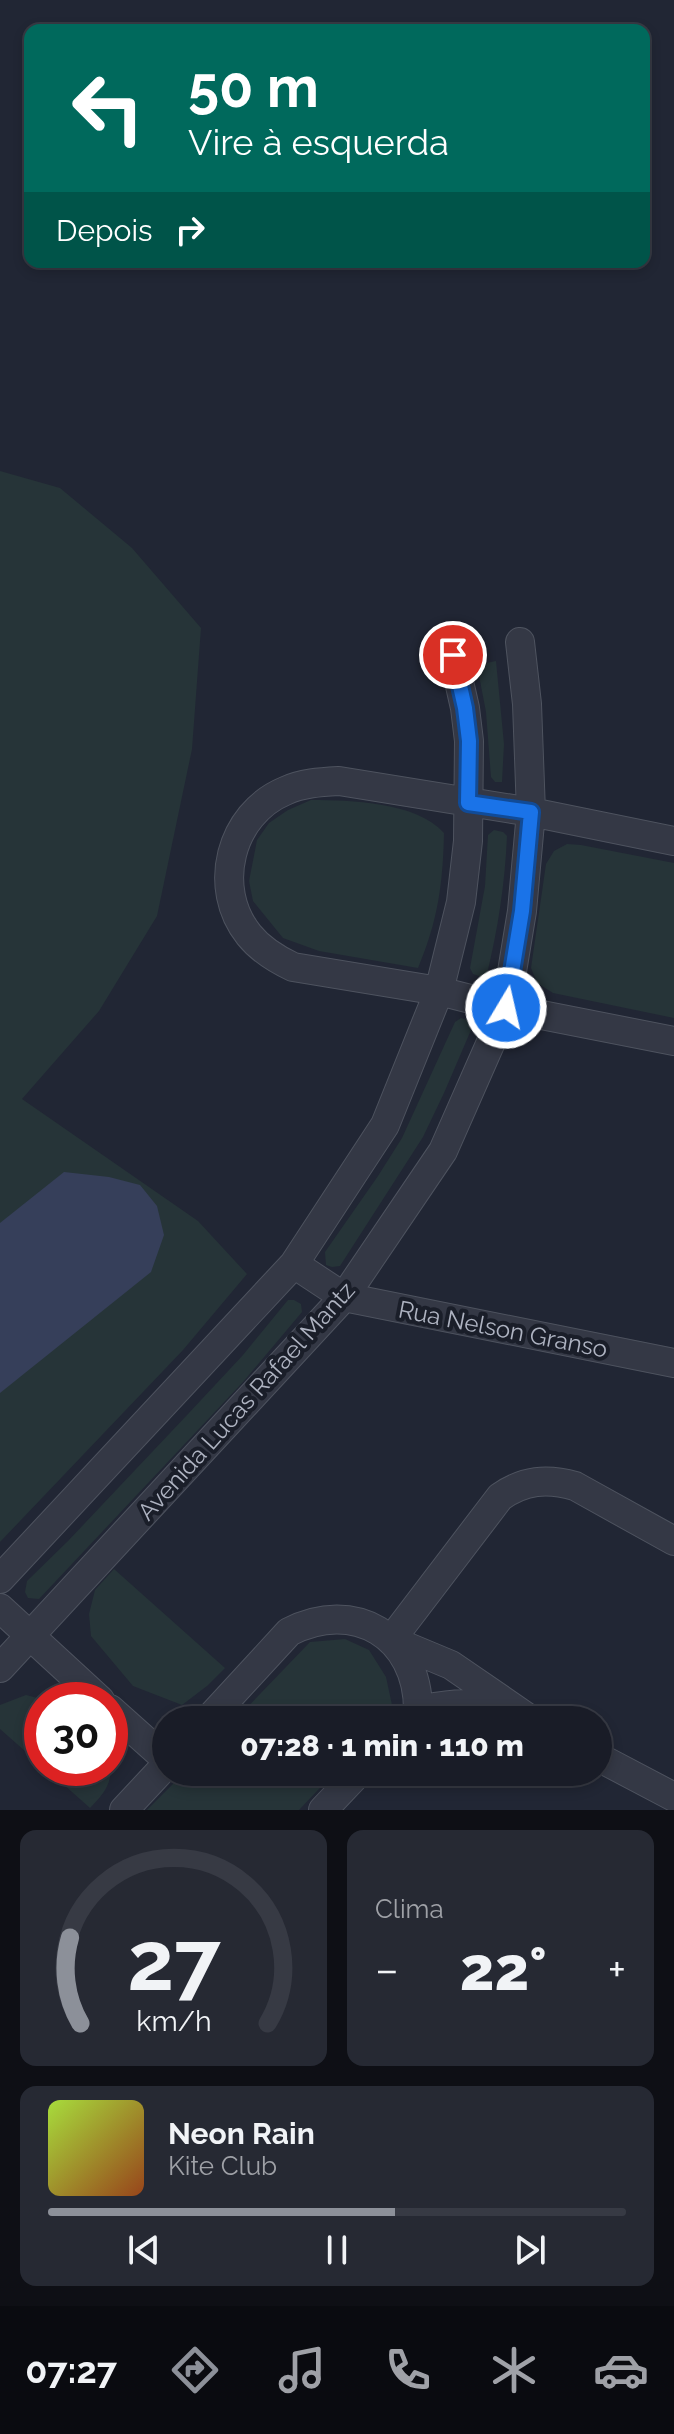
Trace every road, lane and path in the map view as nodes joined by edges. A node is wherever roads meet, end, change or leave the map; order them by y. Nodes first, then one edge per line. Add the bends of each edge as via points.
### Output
1 (520, 642) dead end
2 (453, 655) dead end
3 (468, 803) junction
4 (531, 812) junction
5 (674, 841) edge
6 (439, 991) junction
7 (506, 1008) junction
8 (674, 1041) edge
9 (294, 1264) junction
10 (344, 1297) junction
11 (674, 1363) edge
12 (674, 1541) edge
13 (0, 1579) edge
14 (0, 1608) edge
15 (30, 1637) junction
16 (391, 1640) junction
17 (0, 1668) edge
18 (80, 1682) edge
19 (221, 1706) edge
20 (414, 1706) edge
21 (449, 1706) edge
22 (484, 1706) edge
23 (511, 1706) edge
24 (128, 1725) edge
25 (152, 1746) edge
26 (612, 1764) edge
27 (152, 1780) edge
28 (346, 1786) edge
29 (674, 1797) edge
30 (124, 1810) edge
31 (323, 1810) edge

1 - 4 street, Avenida Lucas Rafael Mantz
2 - 3 street via 469,741
3 - 4 street
3 - 6 street via 461,902
3 - 6 street via 339,781 300,785 254,812 230,860 228,879 237,917 275,959 293,967
4 - 5 street
4 - 7 street, Avenida Lucas Rafael Mantz
6 - 7 street
6 - 9 street via 385,1125
7 - 8 street
7 - 10 street, Avenida Lucas Rafael Mantz via 443,1151
9 - 10 street, Rua Nelson Granso
9 - 13 street
10 - 11 street, Rua Nelson Granso
10 - 15 street, Avenida Lucas Rafael Mantz
12 - 16 street via 575,1486 523,1484 500,1497
14 - 15 street
15 - 17 street, Avenida Lucas Rafael Mantz
15 - 18 street
16 - 19 street via 349,1620 303,1625 289,1632
16 - 20 street via 415,1679
16 - 23 street via 451,1665
21 - 22 street
24 - 25 street
26 - 29 street
27 - 30 street
28 - 31 street

